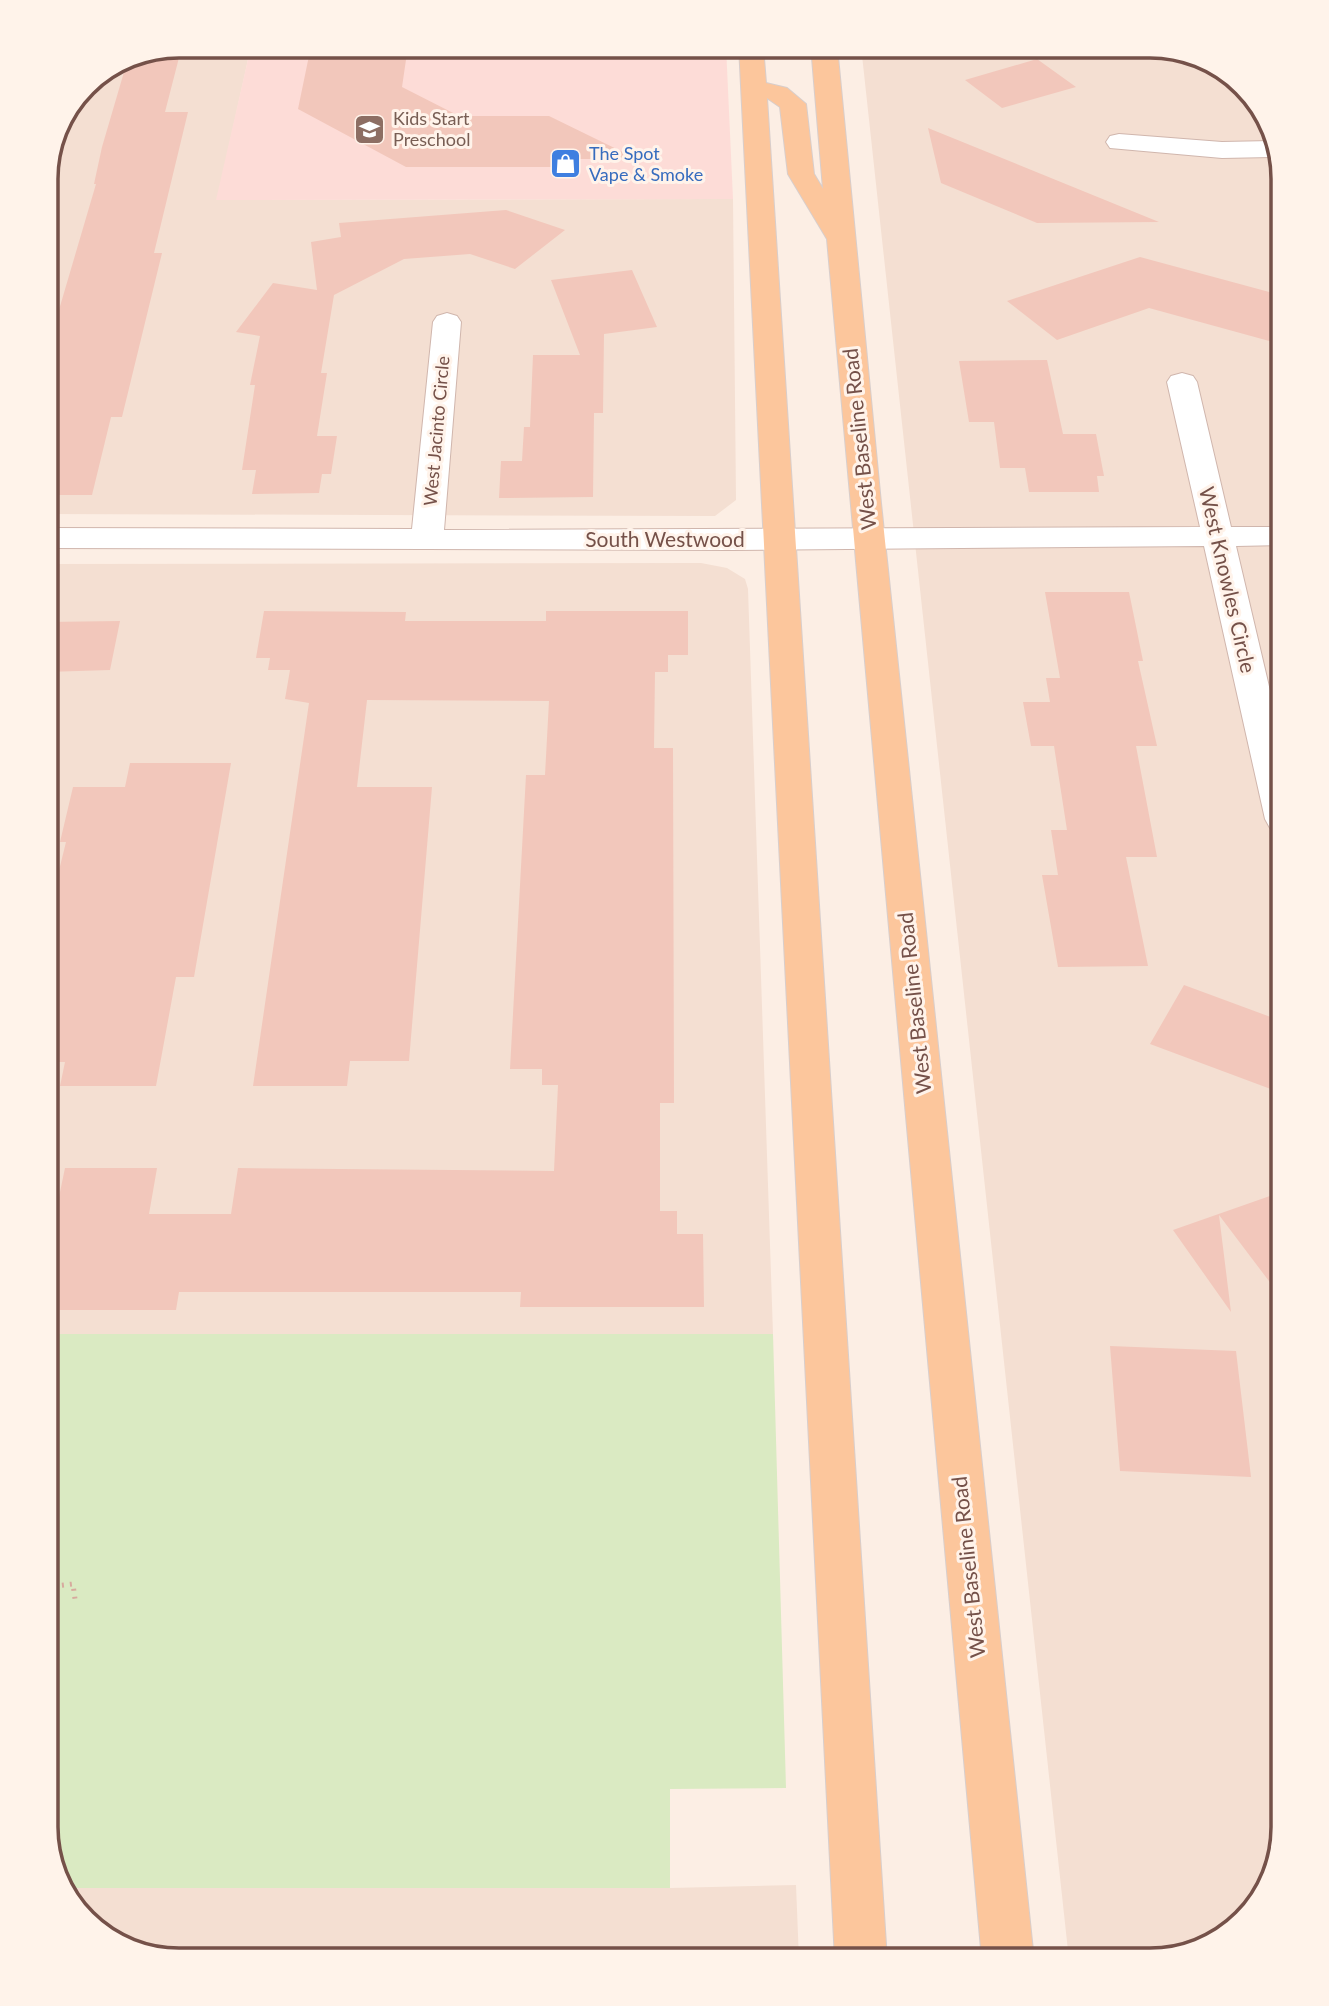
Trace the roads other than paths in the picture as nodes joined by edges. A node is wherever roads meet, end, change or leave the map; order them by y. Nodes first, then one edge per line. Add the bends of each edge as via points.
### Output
1 (752, 58) edge
2 (825, 58) edge
3 (753, 88) junction
4 (1119, 142) dead end
5 (1267, 149) edge
6 (842, 244) junction
7 (447, 322) dead end
8 (1182, 382) dead end
9 (1217, 536) junction
10 (1271, 536) edge
11 (58, 538) edge
12 (427, 539) junction
13 (781, 540) junction
14 (870, 540) junction
15 (1271, 768) edge
16 (860, 1948) edge
17 (1006, 1948) edge

1 - 3 main road
2 - 6 main road, West Baseline Road
3 - 6 main road via 778,93 793,104 801,174
3 - 13 main road
4 - 5 street
6 - 14 main road, West Baseline Road
7 - 12 street, West Jacinto Circle
8 - 9 street, West Knowles Circle
9 - 10 street, South Westwood
9 - 14 street, South Westwood
9 - 15 street, West Knowles Circle
11 - 12 street, South Westwood
12 - 13 street, South Westwood
13 - 14 street, South Westwood
13 - 16 main road
14 - 17 main road, West Baseline Road

